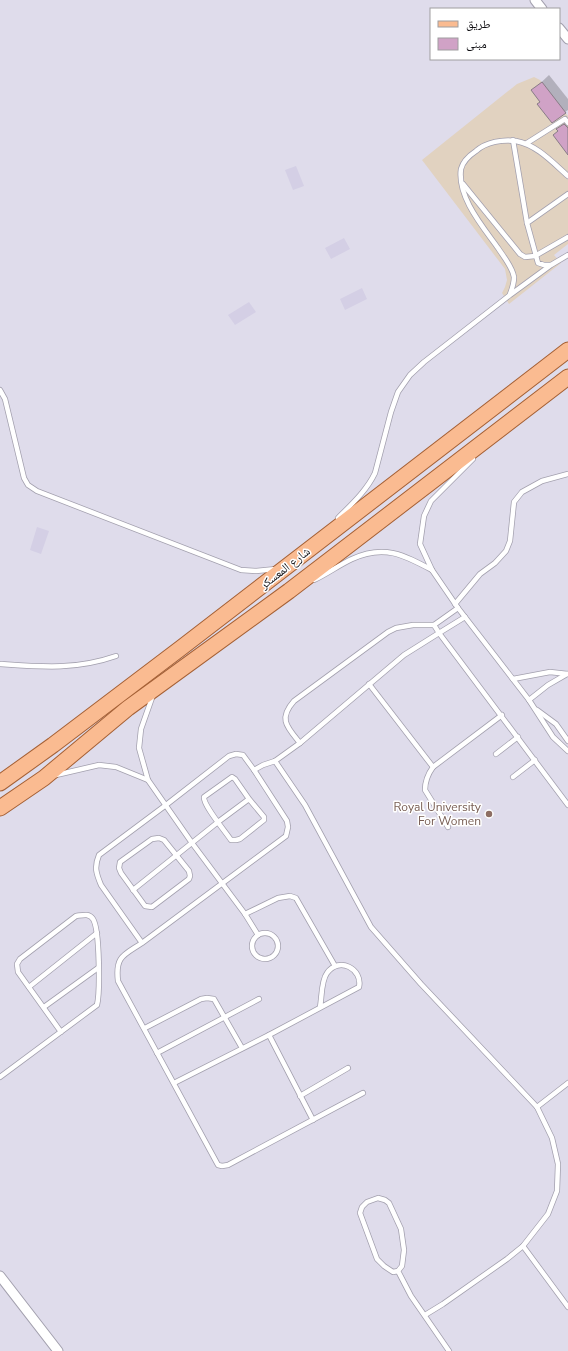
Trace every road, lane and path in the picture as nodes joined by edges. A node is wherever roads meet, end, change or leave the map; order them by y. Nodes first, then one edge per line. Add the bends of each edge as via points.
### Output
1 (535, 0) edge
2 (541, 8) edge
3 (560, 29) edge
4 (568, 39) edge
5 (568, 123) edge
6 (513, 140) junction
7 (527, 143) junction
8 (568, 176) edge
9 (462, 182) junction
10 (568, 194) edge
11 (527, 223) junction
12 (568, 237) edge
13 (568, 255) edge
14 (535, 256) junction
15 (551, 265) junction
16 (510, 295) junction
17 (568, 350) edge
18 (568, 377) edge
19 (0, 390) edge
20 (519, 415) junction
21 (481, 451) dead end
22 (476, 456) dead end
23 (568, 474) edge
24 (309, 549) junction
25 (284, 568) junction
26 (432, 570) junction
27 (289, 591) junction
28 (455, 604) junction
29 (458, 608) junction
30 (465, 618) junction
31 (434, 625) junction
32 (440, 633) junction
33 (116, 656) dead end
34 (0, 664) edge
35 (567, 674) edge
36 (513, 679) junction
37 (369, 684) junction
38 (155, 688) junction
39 (529, 700) junction
40 (534, 708) junction
41 (502, 715) junction
42 (518, 737) junction
43 (568, 741) edge
44 (300, 742) junction
45 (568, 751) edge
46 (496, 754) dead end
47 (535, 760) junction
48 (275, 761) junction
49 (433, 766) junction
50 (254, 770) junction
51 (513, 777) dead end
52 (44, 778) junction
53 (148, 780) junction
54 (0, 783) edge
55 (249, 799) junction
56 (166, 805) junction
57 (568, 805) edge
58 (0, 808) edge
59 (218, 822) junction
60 (448, 827) dead end
61 (192, 844) junction
62 (176, 855) junction
63 (221, 883) junction
64 (133, 890) junction
65 (245, 914) junction
66 (97, 933) junction
67 (258, 935) junction
68 (142, 943) junction
69 (335, 966) junction
70 (98, 968) junction
71 (29, 987) junction
72 (259, 998) dead end
73 (44, 1007) junction
74 (320, 1007) junction
75 (225, 1016) junction
76 (145, 1028) junction
77 (61, 1032) junction
78 (269, 1035) junction
79 (242, 1048) junction
80 (157, 1053) junction
81 (348, 1068) dead end
82 (0, 1076) edge
83 (174, 1083) junction
84 (568, 1083) edge
85 (363, 1093) dead end
86 (300, 1096) junction
87 (537, 1107) junction
88 (313, 1120) junction
89 (524, 1246) junction
90 (398, 1271) junction
91 (1, 1278) edge
92 (568, 1307) edge
93 (425, 1315) junction
94 (58, 1351) edge
95 (449, 1351) edge

1 - 2 street
3 - 4 street
5 - 7 lane via 565,119
6 - 7 lane
6 - 9 lane via 489,143 469,156 462,168
6 - 11 lane
7 - 8 lane via 547,156
9 - 14 lane via 520,254 524,257
9 - 16 lane via 474,214 505,258 514,277
10 - 11 lane
11 - 14 lane
12 - 14 lane
13 - 15 lane
14 - 15 lane via 538,263
15 - 16 lane
16 - 24 lane via 410,375 398,392 391,412 376,473 354,503
17 - 24 main road, شارع المعسكر
18 - 20 main road, شارع المعسكر
19 - 25 lane via 5,399 24,478 36,490 241,570
20 - 21 lane
20 - 27 main road, شارع المعسكر
22 - 26 lane via 431,502 424,516 420,544
23 - 28 lane via 542,481 522,492 514,502 510,541 506,551 480,574
24 - 25 main road, شارع المعسكر
25 - 54 main road, شارع المعسكر
26 - 27 lane via 394,552 379,552 352,559 325,575
26 - 28 lane
27 - 38 main road, شارع المعسكر
28 - 29 lane
29 - 30 lane
29 - 31 lane
30 - 32 lane
30 - 36 lane
31 - 32 lane
31 - 44 lane via 413,625 388,632 294,701 287,709 285,717 288,728
32 - 37 lane via 404,655
32 - 41 lane
33 - 34 lane via 72,666
35 - 36 lane via 550,672
35 - 39 lane
36 - 39 lane
37 - 44 lane
37 - 49 lane
38 - 52 main road, شارع المعسكر
38 - 53 lane via 141,729 139,748
39 - 40 lane
40 - 43 lane via 556,724
40 - 45 lane via 553,737
41 - 42 lane
41 - 49 lane
42 - 46 lane
42 - 47 lane
44 - 48 lane
47 - 51 lane
47 - 57 lane
48 - 50 lane
48 - 87 lane via 304,805 371,927
49 - 60 lane via 427,776 426,790
50 - 56 lane via 243,755 229,756
50 - 63 lane via 287,821 286,836
52 - 53 lane via 99,764 116,767
52 - 58 main road, شارع المعسكر
53 - 56 lane
55 - 59 lane
55 - 59 lane via 264,817 263,822 236,840 231,840
55 - 59 lane via 232,777 204,797 205,804
56 - 61 lane
56 - 68 lane via 99,855 96,864 101,885
59 - 61 lane
61 - 62 lane
61 - 63 lane
62 - 64 lane
62 - 64 lane via 189,872 189,879 152,907 145,906
62 - 64 lane via 164,840 159,838 152,839 120,862 121,873
63 - 65 lane
63 - 68 lane
65 - 67 lane
65 - 69 lane via 278,898 296,898
66 - 70 lane
66 - 71 lane
66 - 71 lane via 93,918 87,915 76,916 20,959 17,964 18,972
67 - 67 lane via 252,941 252,950 256,957 264,960 273,958 278,952 279,943 274,936 266,932
68 - 76 lane via 120,958 117,970 118,981
69 - 74 lane via 325,977
69 - 74 lane via 347,965 358,975 358,988
70 - 73 lane
70 - 77 lane via 97,1005
71 - 73 lane
72 - 75 lane
73 - 77 lane
74 - 78 lane
75 - 76 lane via 214,999 207,998
75 - 79 lane
75 - 80 lane
76 - 80 lane
77 - 82 lane
78 - 79 lane
78 - 86 lane
79 - 83 lane
80 - 83 lane
81 - 86 lane
83 - 88 lane via 220,1166 228,1165
84 - 87 lane
85 - 88 lane
86 - 88 lane
87 - 89 lane via 552,1138 558,1164 557,1192 548,1214
89 - 92 lane
89 - 93 lane
90 - 90 lane via 393,1272 377,1259 360,1213 367,1202 378,1198 389,1203 401,1229 404,1250 402,1266
90 - 93 lane
91 - 94 street
93 - 95 lane

